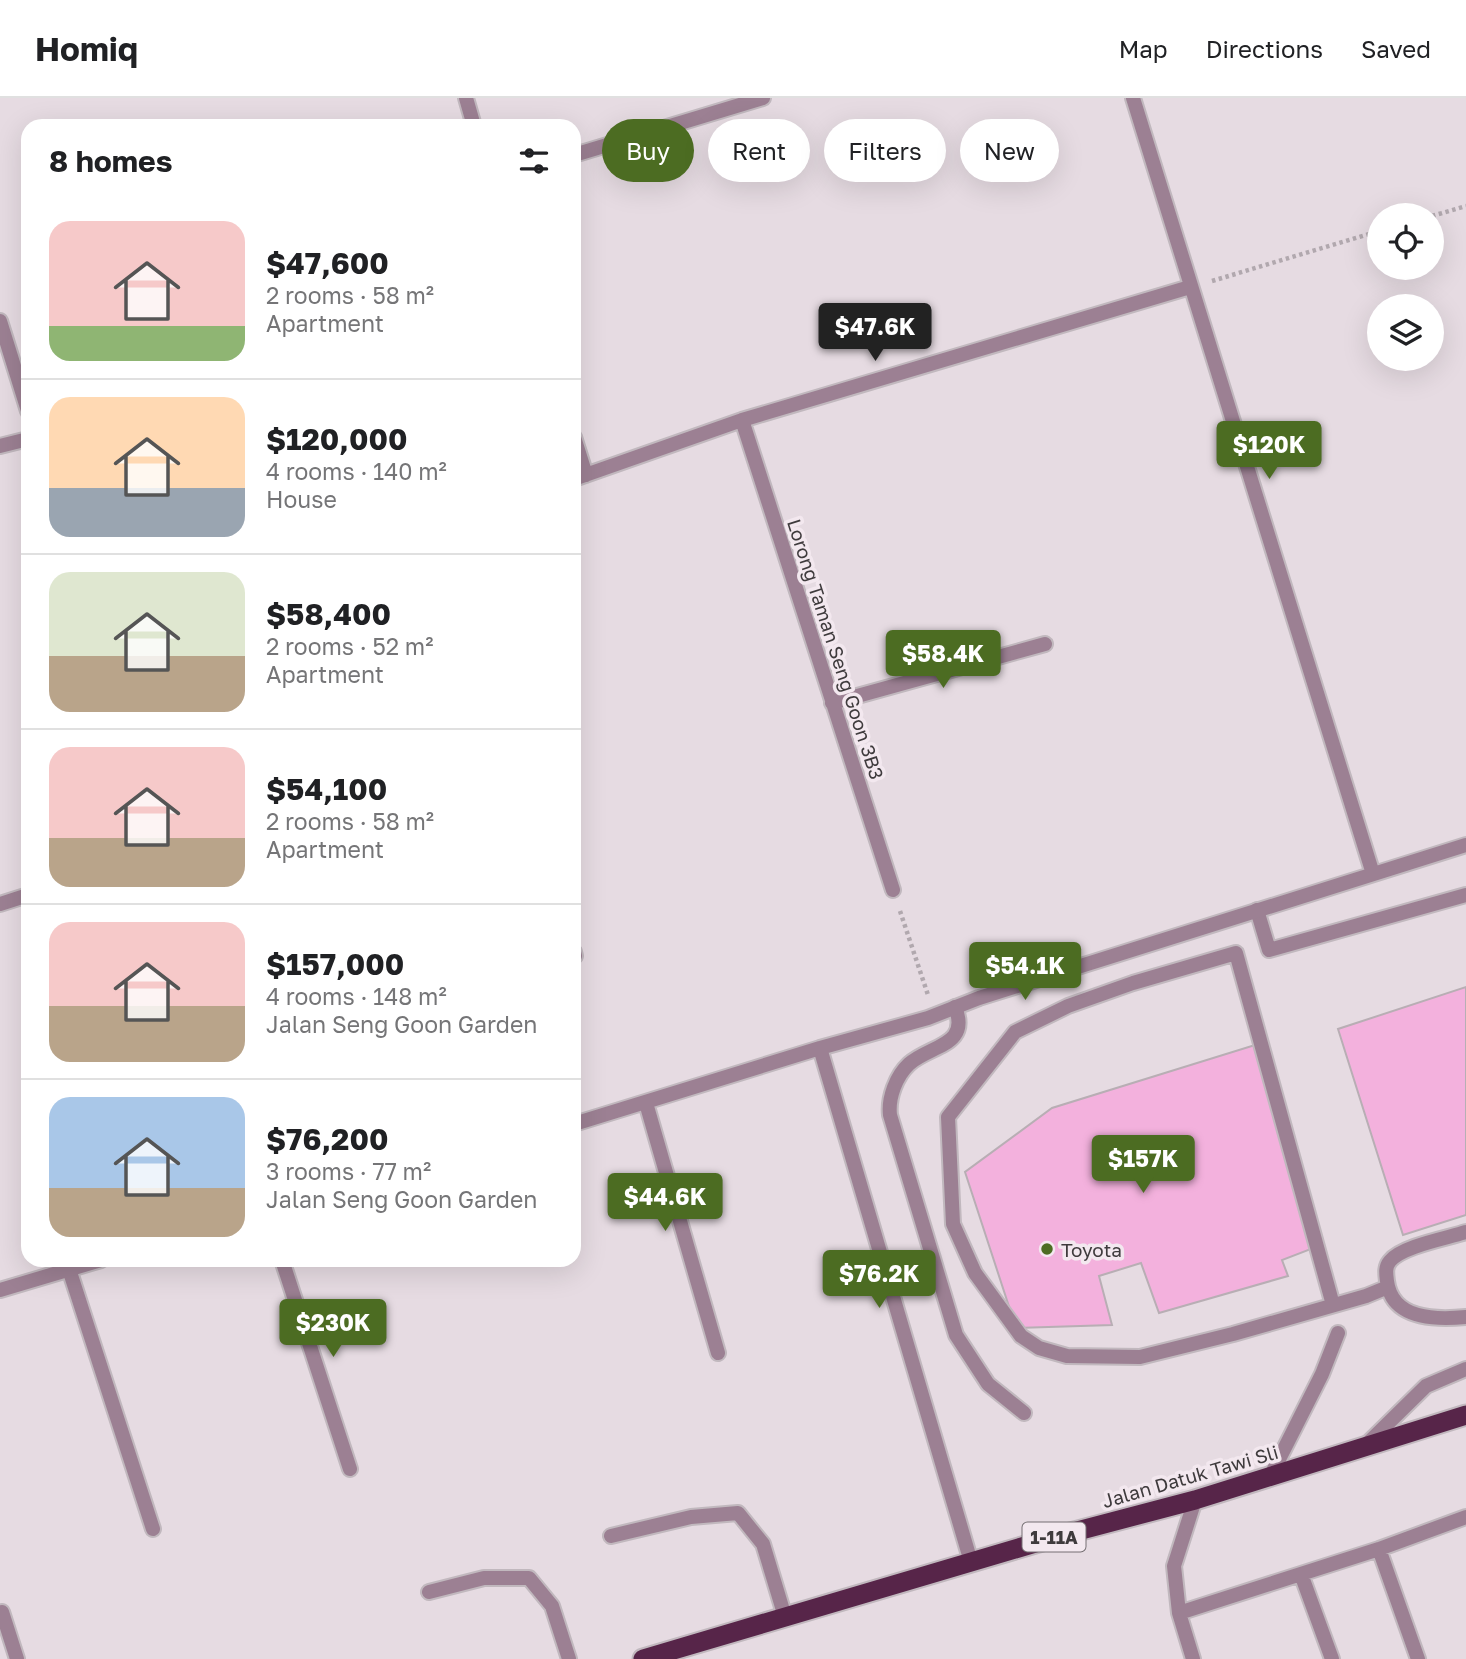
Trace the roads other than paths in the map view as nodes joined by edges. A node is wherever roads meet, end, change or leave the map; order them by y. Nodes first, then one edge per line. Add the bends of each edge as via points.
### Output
1 (466, 98) edge
2 (763, 98) edge
3 (1133, 98) edge
4 (472, 119) edge
5 (581, 153) edge
6 (1190, 287) junction
7 (0, 321) edge
8 (21, 388) edge
9 (742, 420) junction
10 (21, 441) edge
11 (0, 446) edge
12 (581, 477) edge
13 (1045, 644) dead end
14 (832, 703) junction
15 (1466, 845) edge
16 (1373, 874) junction
17 (893, 890) road end
18 (1466, 895) edge
19 (21, 897) edge
20 (0, 904) edge
21 (1257, 910) junction
22 (955, 1007) junction
23 (820, 1048) junction
24 (646, 1103) junction
25 (581, 1122) edge
26 (1466, 1232) edge
27 (76, 1267) edge
28 (284, 1267) edge
29 (69, 1269) junction
30 (1388, 1287) junction
31 (0, 1290) edge
32 (1333, 1305) junction
33 (1466, 1317) edge
34 (1338, 1334) dead end
35 (718, 1353) dead end
36 (1466, 1369) edge
37 (1024, 1413) dead end
38 (1464, 1420) edge
39 (1363, 1448) junction
40 (350, 1469) dead end
41 (1270, 1477) junction
42 (1195, 1500) junction
43 (1466, 1517) edge
44 (153, 1529) dead end
45 (611, 1536) dead end
46 (1379, 1549) junction
47 (971, 1562) junction
48 (1301, 1574) junction
49 (429, 1592) dead end
50 (2, 1612) dead end
51 (1179, 1613) junction
52 (785, 1617) junction
53 (17, 1659) edge
54 (569, 1659) edge
55 (643, 1659) edge
56 (1193, 1659) edge
57 (1332, 1659) edge
58 (1418, 1659) edge

1 - 4 street
2 - 5 street
3 - 6 street
6 - 9 street
6 - 16 street
7 - 8 street
9 - 12 street
9 - 14 street, Lorong Taman Seng Goon 3B3
10 - 11 street
13 - 14 street
14 - 17 street, Lorong Taman Seng Goon 3B3
15 - 16 street
16 - 21 street
18 - 21 street via 1269,950
19 - 20 street
21 - 22 street
22 - 23 street
22 - 37 street via 958,1031 909,1065 895,1087 890,1115 956,1335 988,1384
23 - 24 street
23 - 47 street
24 - 25 street
24 - 35 street
26 - 30 street via 1391,1259 1386,1269
27 - 29 street
28 - 40 street
29 - 31 street
29 - 44 street
30 - 32 street
30 - 33 street via 1398,1304 1421,1318
32 - 32 street via 1140,1357 1068,1356 1039,1348 1021,1336 975,1273 953,1224 948,1117 1016,1032 1068,1006 1236,953
34 - 41 street
36 - 39 street via 1426,1386
38 - 39 highway, Jalan Datuk Tawi Sli / 1-11A
39 - 41 highway, Jalan Datuk Tawi Sli / 1-11A
41 - 42 highway, Jalan Datuk Tawi Sli / 1-11A
42 - 47 highway, Jalan Datuk Tawi Sli / 1-11A
42 - 51 street via 1174,1566
43 - 46 street
45 - 52 street via 691,1517 738,1513 764,1544
46 - 48 street
46 - 58 street
47 - 52 highway, Jalan Datuk Tawi Sli / 1-11A
48 - 51 street
48 - 57 street
49 - 54 street via 484,1578 528,1578 552,1606
50 - 53 street
51 - 56 street
52 - 55 highway, Jalan Datuk Tawi Sli / 1-11A

